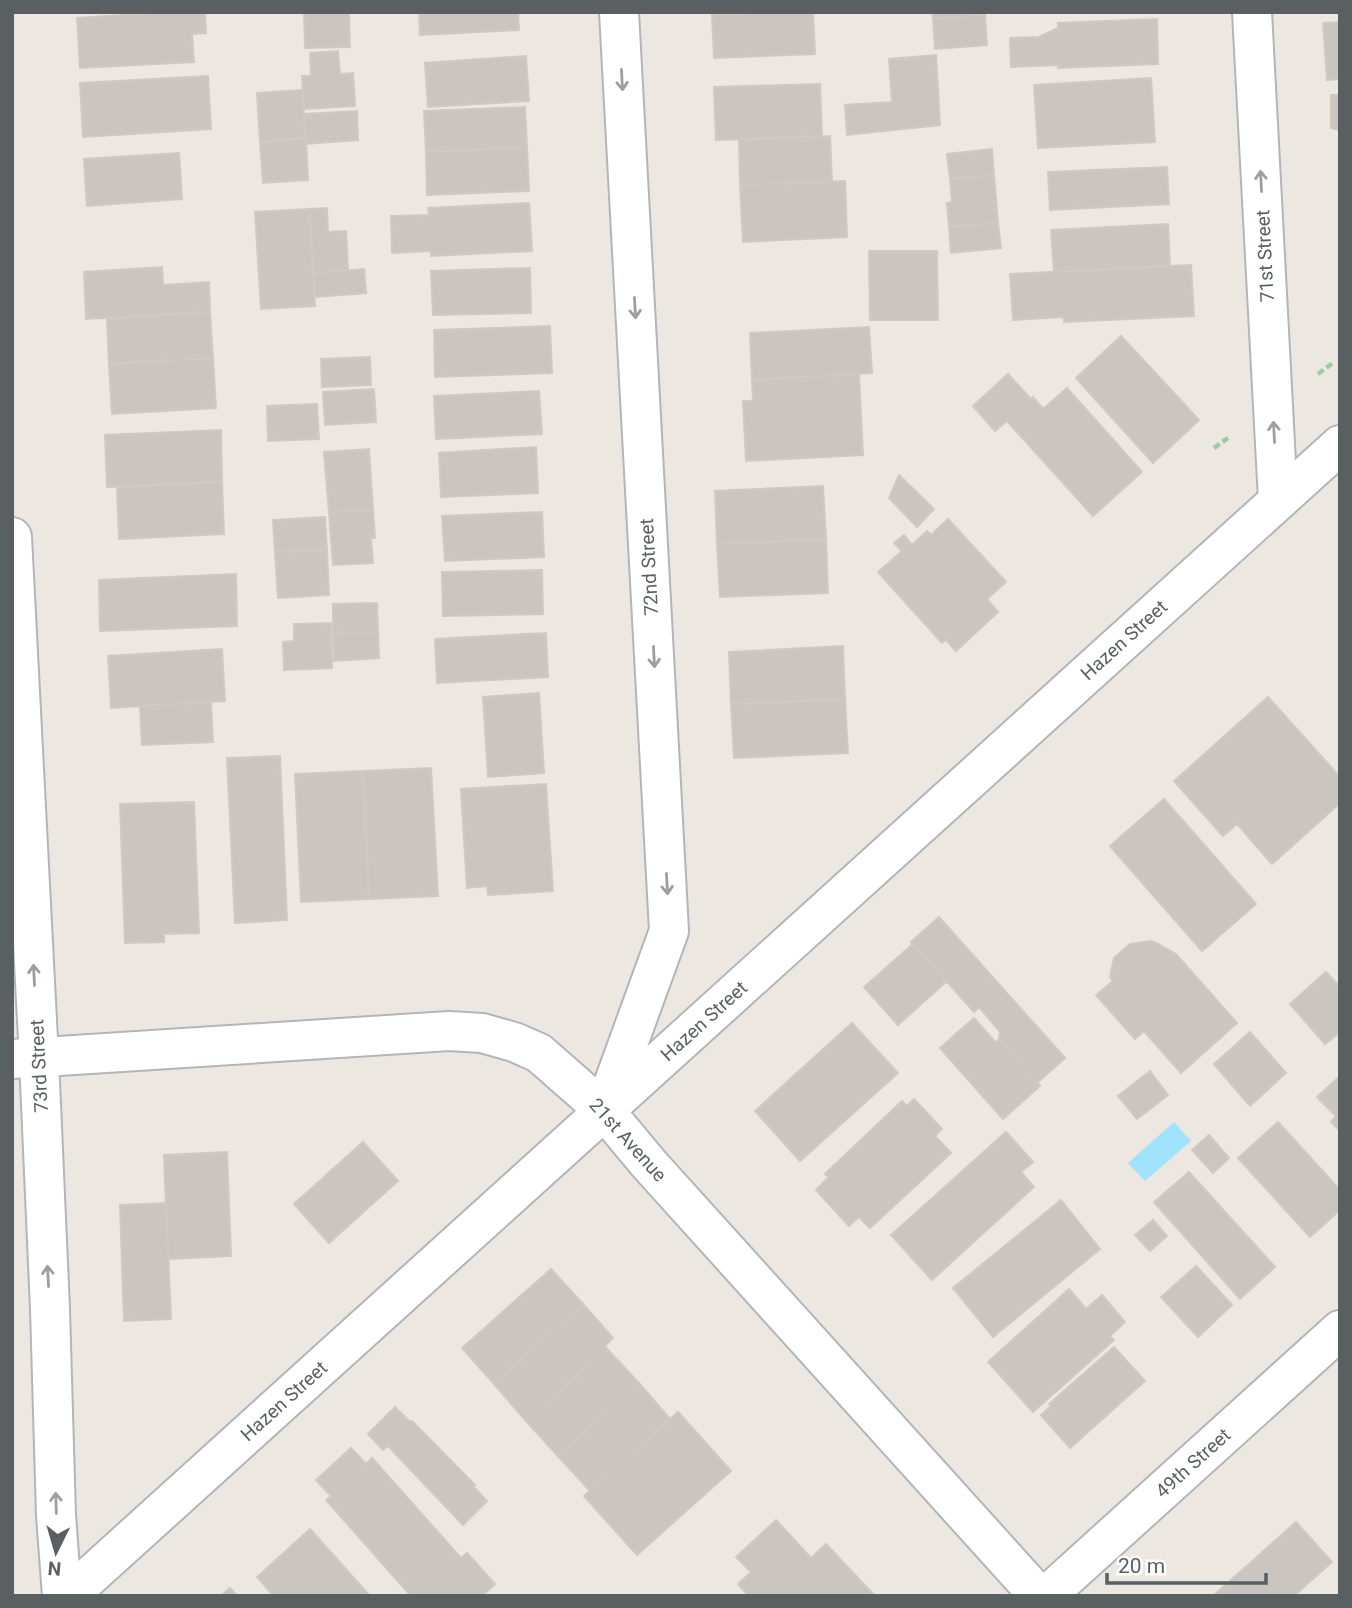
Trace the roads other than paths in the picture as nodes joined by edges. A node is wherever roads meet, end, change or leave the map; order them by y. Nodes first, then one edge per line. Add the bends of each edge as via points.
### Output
1 (618, 12) edge
2 (1252, 12) edge
3 (1340, 445) edge
4 (1278, 500) junction
5 (12, 537) edge
6 (26, 1059) edge
7 (604, 1110) junction
8 (1340, 1330) edge
9 (62, 1596) edge
10 (68, 1596) edge
11 (1039, 1596) edge
12 (1046, 1596) edge

1 -> 7 street, 72nd Street via 669,931
4 -> 2 street, 71st Street
3 - 4 street, Hazen Street
4 - 7 street, Hazen Street
6 -> 5 street, 73rd Street
6 - 7 street, 21st Avenue via 449,1031 482,1033 539,1053
9 -> 6 street, 73rd Street via 50,1309
7 - 10 street, Hazen Street
7 - 11 street, 21st Avenue
8 - 12 street, 49th Street

